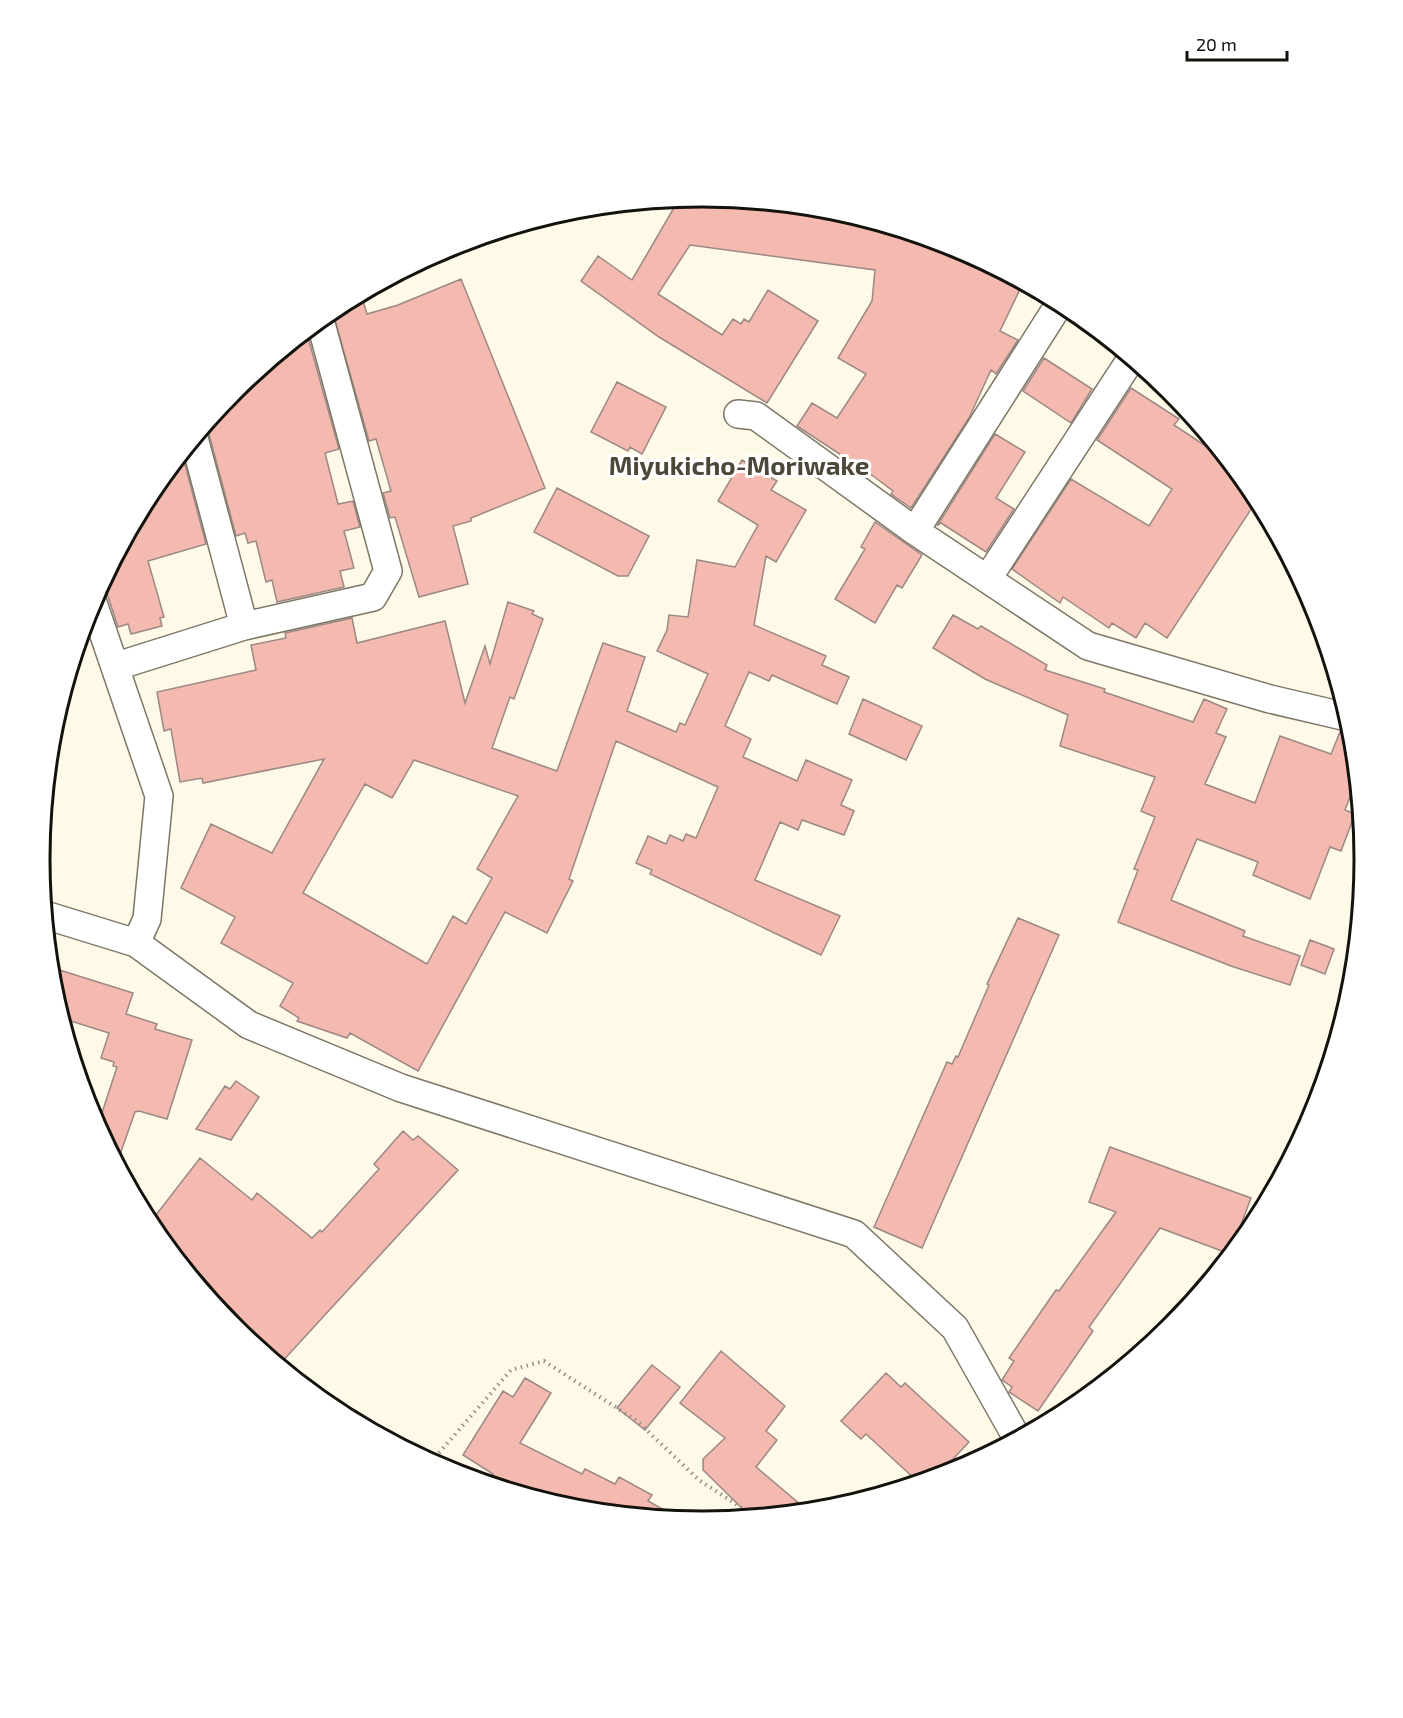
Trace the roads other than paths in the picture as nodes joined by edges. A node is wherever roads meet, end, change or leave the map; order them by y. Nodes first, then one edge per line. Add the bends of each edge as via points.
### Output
1 (1055, 311) edge
2 (322, 329) edge
3 (1126, 365) edge
4 (738, 414) dead end
5 (196, 447) edge
6 (915, 531) junction
7 (988, 578) junction
8 (98, 613) edge
9 (244, 626) junction
10 (117, 666) junction
11 (1337, 715) edge
12 (52, 917) edge
13 (136, 943) junction
14 (1013, 1432) edge

1 - 6 street
2 - 9 street via 388,571 373,597
3 - 7 street
4 - 6 street via 756,416
5 - 9 street
6 - 7 street
7 - 11 street via 1088,646
8 - 10 street
9 - 10 street
10 - 13 street via 159,796 147,919
12 - 13 street
13 - 14 street via 249,1024 401,1088 854,1234 955,1328

